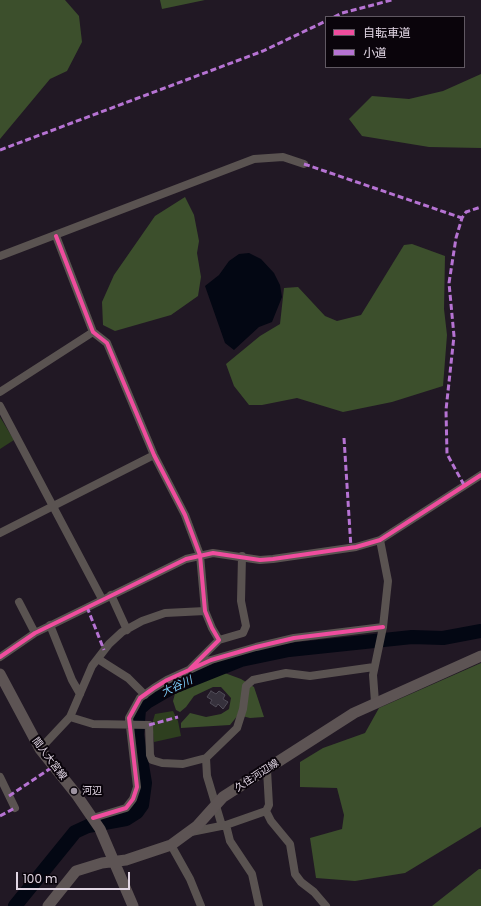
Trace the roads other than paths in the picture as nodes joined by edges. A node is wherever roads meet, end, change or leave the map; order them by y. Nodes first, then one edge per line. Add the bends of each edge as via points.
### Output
1 (304, 164) dead end
2 (56, 236) junction
3 (0, 256) edge
4 (93, 332) junction
5 (0, 392) edge
6 (0, 406) edge
7 (154, 455) junction
8 (481, 475) edge
9 (54, 506) junction
10 (0, 533) edge
11 (380, 540) junction
12 (200, 555) junction
13 (242, 556) junction
14 (111, 595) junction
15 (102, 599) junction
16 (19, 602) dead end
17 (205, 610) junction
18 (50, 625) junction
19 (383, 627) junction
20 (127, 630) junction
21 (35, 633) junction
22 (219, 640) junction
23 (481, 656) edge
24 (0, 657) edge
25 (98, 659) junction
26 (374, 667) junction
27 (190, 669) junction
28 (0, 674) edge
29 (80, 694) junction
30 (145, 695) junction
31 (375, 702) junction
32 (70, 717) junction
33 (132, 725) junction
34 (40, 748) junction
35 (206, 758) junction
36 (267, 770) junction
37 (0, 777) edge
38 (216, 805) junction
39 (15, 808) dead end
40 (266, 811) junction
41 (96, 822) junction
42 (224, 826) junction
43 (191, 832) junction
44 (171, 845) junction
45 (114, 861) junction
46 (48, 906) edge
47 (133, 906) edge
48 (201, 906) edge
49 (259, 906) edge
50 (326, 906) edge

1 - 2 street via 282,157 254,159
2 - 3 street
2 - 4 street
4 - 5 street
4 - 7 street via 107,343
6 - 9 street
7 - 9 street
7 - 12 street via 185,515
8 - 11 street
9 - 10 street
9 - 15 street
11 - 13 street via 356,547 279,558 260,560
11 - 19 street via 388,581
12 - 13 street via 213,553
12 - 14 street via 186,559
12 - 17 street
13 - 22 street via 241,601 246,626 243,633
14 - 15 street
14 - 20 street
15 - 18 street
16 - 21 street
17 - 20 street via 164,613
17 - 22 street
18 - 21 street
18 - 29 street
19 - 26 street
19 - 27 street via 294,638 212,660
20 - 25 street via 109,644
21 - 24 street
22 - 27 street
23 - 31 main road, 久住河辺線
25 - 29 street
25 - 30 street via 128,678
26 - 31 street
26 - 35 street via 310,676 286,673 253,680 246,686 237,728
27 - 30 street
28 - 34 main road, 間人大宮線
29 - 32 street
30 - 33 street via 132,709 129,718
31 - 36 main road, 久住河辺線 via 328,729
32 - 33 street via 93,724
32 - 34 street
33 - 35 street via 149,725 152,760 183,764
33 - 41 street via 136,793 126,808
34 - 41 main road, 間人大宮線
35 - 38 street via 207,776
36 - 38 main road, 久住河辺線 via 223,797
36 - 40 street via 269,805
37 - 39 street
38 - 42 street
38 - 43 main road, 久住河辺線
40 - 42 street
40 - 50 street via 290,844 295,874
41 - 45 main road, 間人大宮線
42 - 43 street
42 - 49 street via 230,841 252,874
43 - 44 main road, 久住河辺線
44 - 45 main road, 久住河辺線 via 126,860
44 - 48 street via 190,879
45 - 46 main road, 久住河辺線 via 76,871
45 - 47 main road, 間人大宮線

